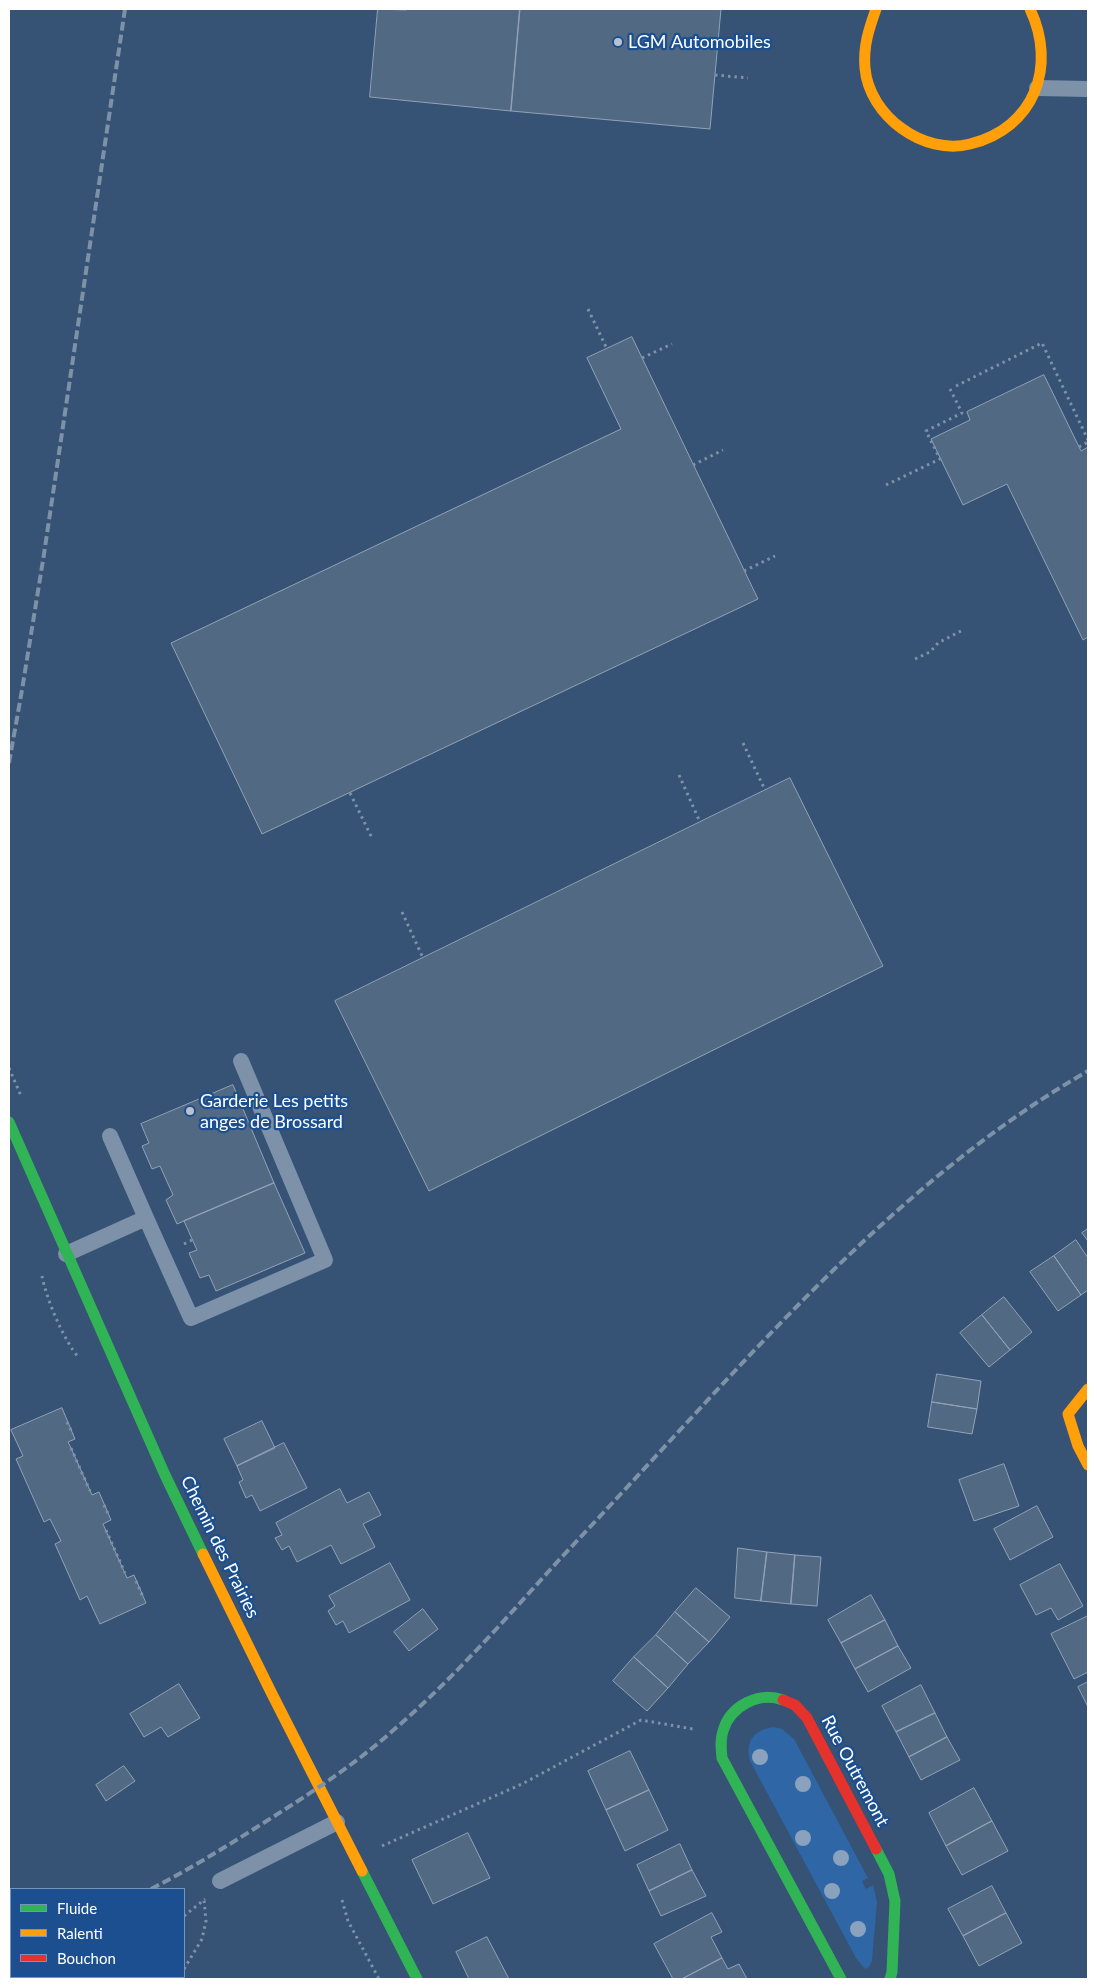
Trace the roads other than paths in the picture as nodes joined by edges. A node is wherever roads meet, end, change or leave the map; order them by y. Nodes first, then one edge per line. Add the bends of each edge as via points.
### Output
1 (876, 9) edge
2 (1030, 9) edge
3 (1037, 88) junction
4 (1088, 89) edge
5 (241, 1061) dead end
6 (9, 1122) edge
7 (110, 1136) dead end
8 (146, 1218) junction
9 (66, 1254) junction
10 (1088, 1390) edge
11 (1088, 1465) edge
12 (337, 1822) junction
13 (220, 1881) dead end
14 (417, 1979) edge
15 (841, 1979) edge
16 (890, 1979) edge

1 - 3 street via 866,28 862,53 865,78 882,110 907,133 928,142 972,144 1002,130 1019,116
2 - 3 street via 1039,30 1043,54
3 - 4 lane
5 - 8 lane via 325,1260 192,1318
6 - 9 street, Chemin des Prairies
7 - 8 lane
8 - 9 lane
9 - 12 street, Chemin des Prairies via 165,1475
10 - 11 street via 1068,1414
12 - 13 lane
12 - 14 street, Chemin des Prairies
15 - 16 street, Rue Outremont via 722,1758 720,1747 725,1724 731,1714 750,1701 761,1698 784,1700 807,1718 883,1860 895,1902

